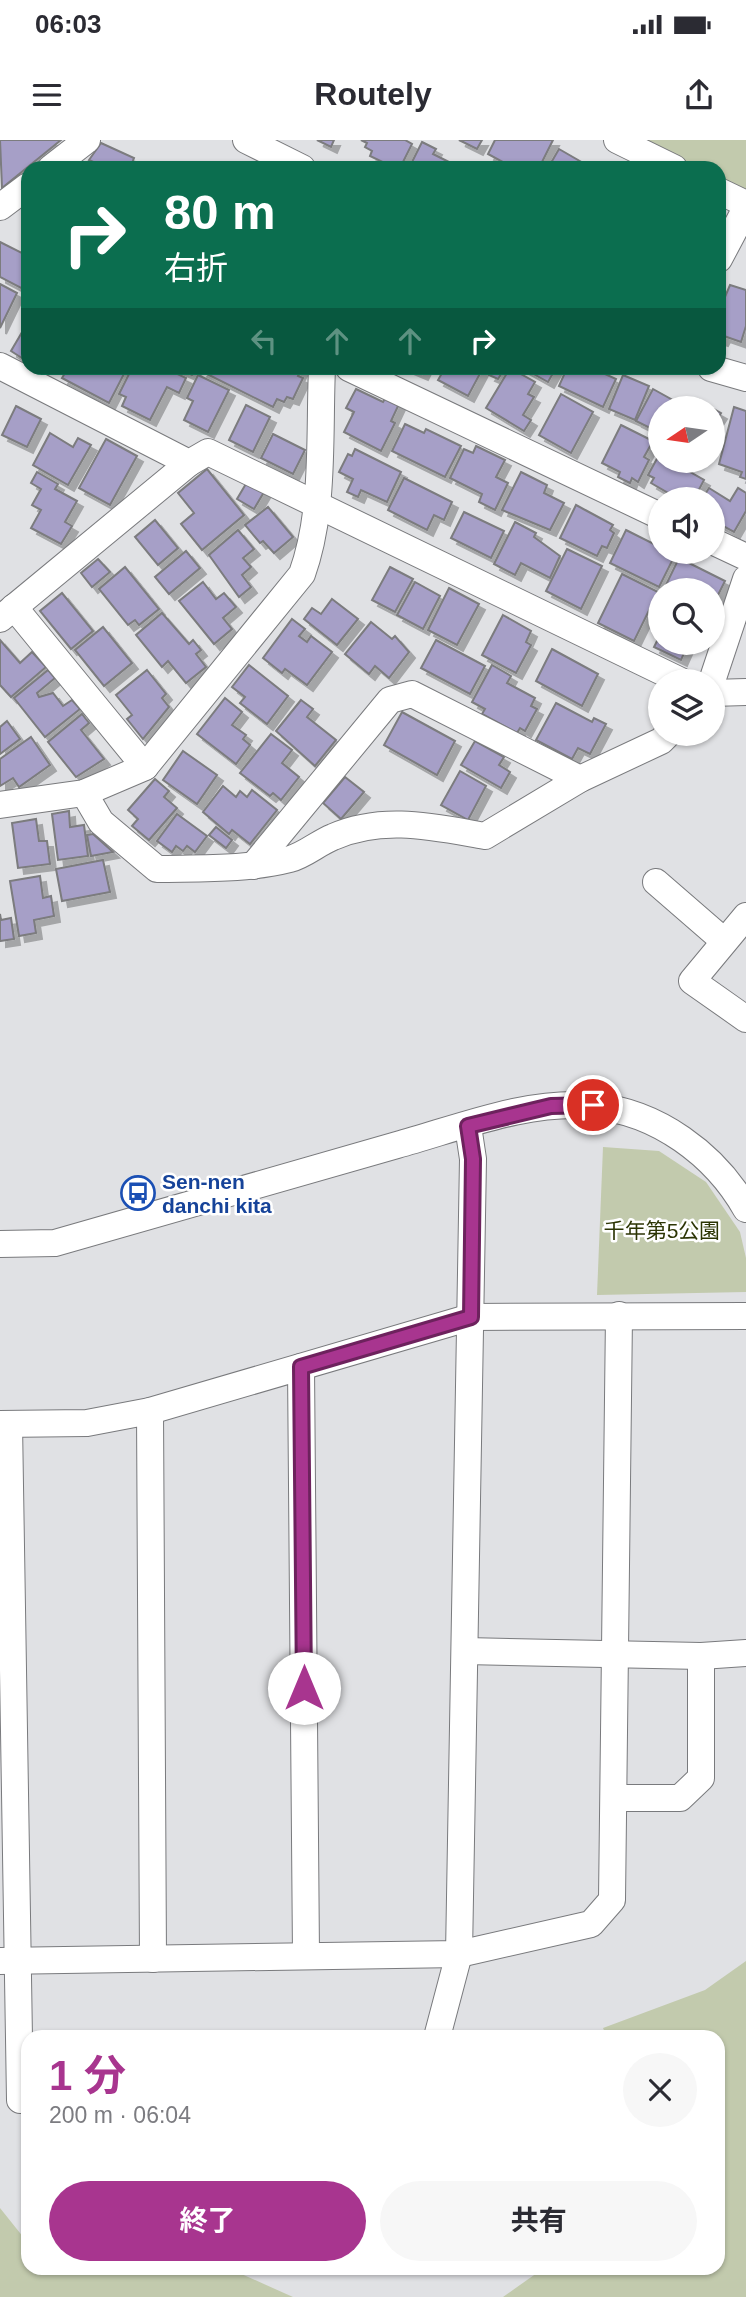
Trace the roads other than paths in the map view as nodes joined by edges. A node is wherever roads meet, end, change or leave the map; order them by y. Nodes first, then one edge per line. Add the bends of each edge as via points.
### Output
1 (87, 140) edge
2 (246, 140) edge
3 (617, 140) edge
4 (60, 161) edge
5 (288, 161) edge
6 (660, 161) edge
7 (21, 193) edge
8 (726, 195) edge
9 (746, 206) edge
10 (8, 207) edge
11 (726, 245) edge
12 (0, 366) edge
13 (726, 372) edge
14 (322, 375) edge
15 (363, 375) edge
16 (746, 377) edge
17 (189, 463) junction
18 (316, 504) junction
19 (648, 510) edge
20 (725, 547) edge
21 (746, 557) edge
22 (746, 579) edge
23 (7, 613) edge
24 (656, 669) edge
25 (716, 669) edge
26 (746, 692) edge
27 (725, 693) edge
28 (650, 746) edge
29 (145, 767) junction
30 (580, 779) junction
31 (84, 793) junction
32 (0, 806) edge
33 (253, 866) junction
34 (656, 882) dead end
35 (746, 916) edge
36 (724, 942) junction
37 (746, 1019) edge
38 (468, 1126) junction
39 (746, 1209) edge
40 (0, 1244) edge
41 (619, 1315) junction
42 (746, 1316) edge
43 (471, 1317) junction
44 (301, 1367) junction
45 (150, 1412) junction
46 (4, 1424) edge
47 (465, 1651) junction
48 (746, 1653) edge
49 (615, 1654) junction
50 (701, 1656) junction
51 (614, 1798) junction
52 (459, 1954) junction
53 (306, 1955) junction
54 (153, 1959) junction
55 (9, 1961) edge
56 (439, 2030) edge
57 (16, 2101) edge

1 - 4 street
2 - 5 street
3 - 6 street
7 - 10 street
8 - 9 street
9 - 11 street
12 - 17 street
13 - 16 street
14 - 18 street
15 - 19 street
17 - 18 street via 208,452
17 - 23 street
18 - 24 street
18 - 29 street via 310,552 302,574
20 - 21 street
22 - 25 street
23 - 29 street
26 - 27 street
28 - 30 street
29 - 31 street
30 - 33 street via 485,836 408,823 374,825 334,836 293,858
30 - 33 street via 412,694 390,700
31 - 32 street
31 - 33 street via 101,822 157,869
34 - 36 street
35 - 36 street
36 - 37 street via 692,981
38 - 39 street via 551,1106 593,1105 625,1111 666,1129 702,1153
38 - 40 street via 55,1243
38 - 43 street via 473,1159
41 - 42 street
41 - 43 street
41 - 49 street
43 - 44 street
43 - 47 street
44 - 45 street
44 - 53 street
45 - 46 street via 86,1423
45 - 54 street
46 - 55 street
47 - 49 street
47 - 52 street
48 - 50 street
49 - 50 street
49 - 51 street
50 - 51 street via 701,1777 680,1798
51 - 52 street via 612,1900 591,1924
52 - 53 street
52 - 56 street
53 - 54 street
54 - 55 street
55 - 57 street

